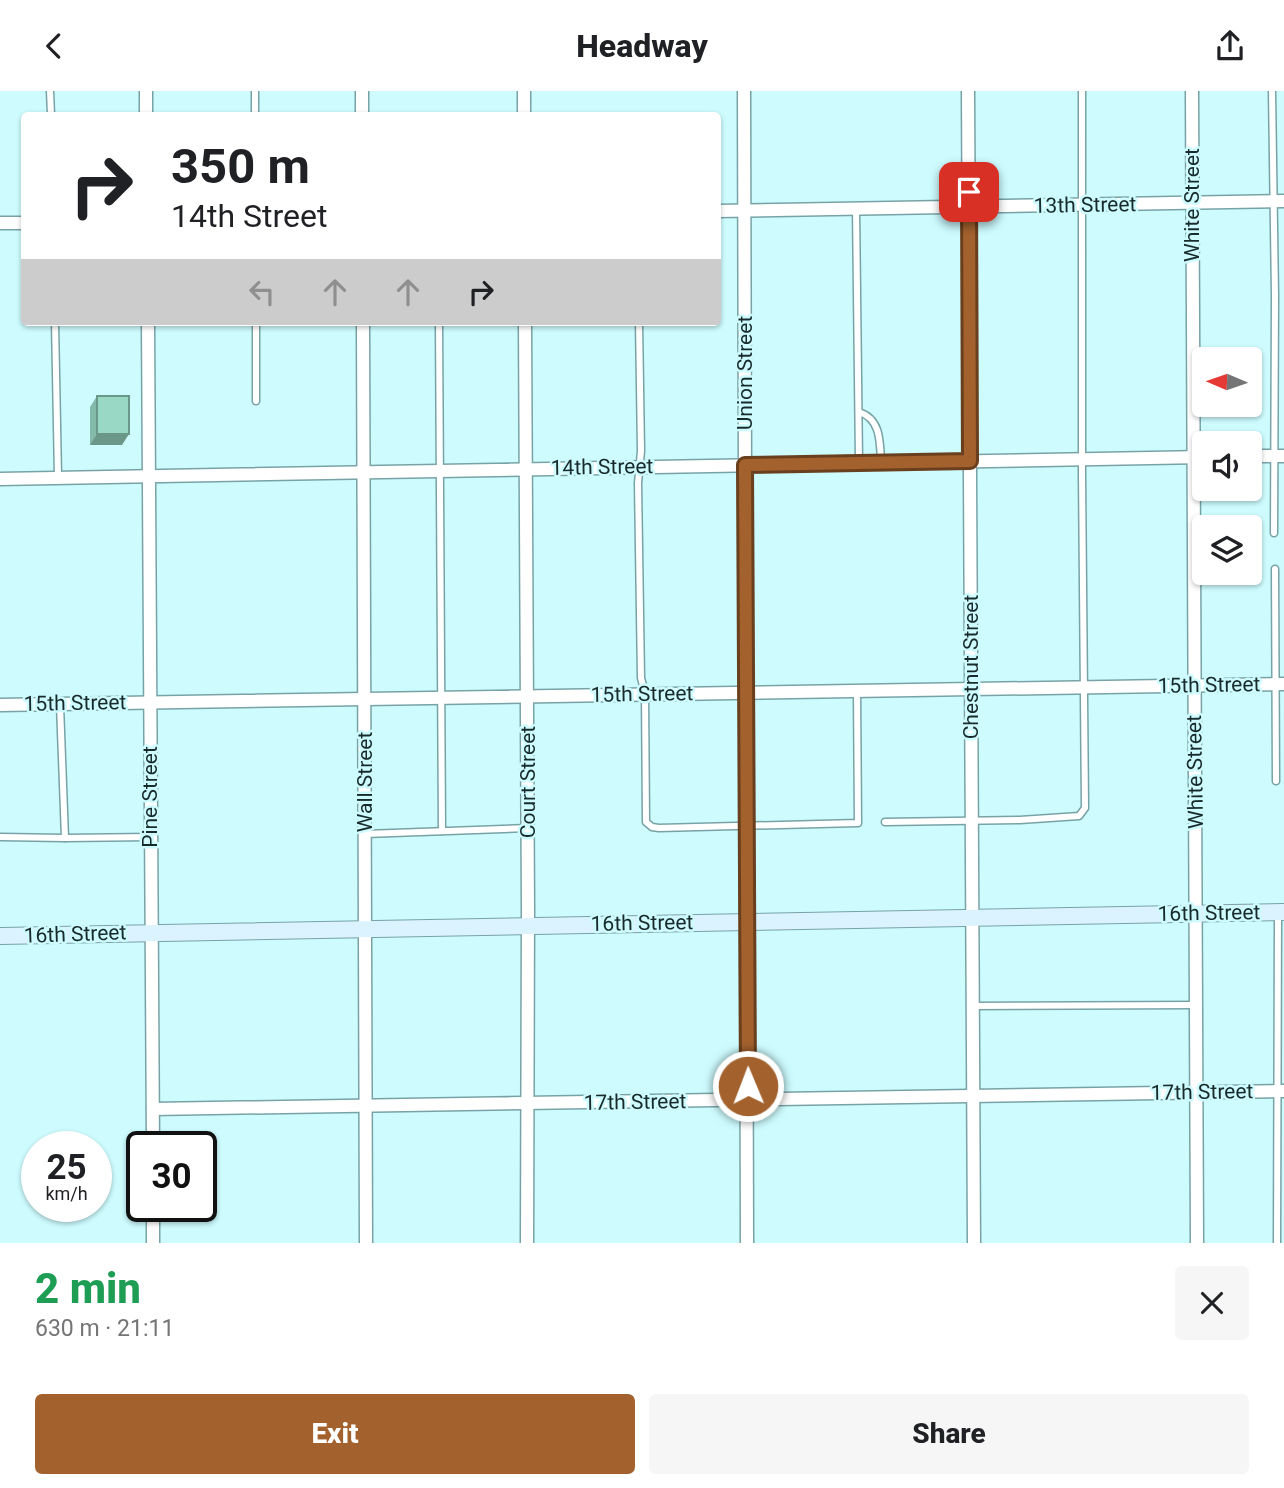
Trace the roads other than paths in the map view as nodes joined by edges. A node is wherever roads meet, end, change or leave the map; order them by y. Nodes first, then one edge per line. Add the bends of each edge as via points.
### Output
1 (50, 91) edge
2 (146, 91) edge
3 (255, 91) edge
4 (362, 91) edge
5 (524, 91) edge
6 (744, 91) edge
7 (968, 91) edge
8 (1082, 91) edge
9 (1192, 91) edge
10 (1272, 91) edge
11 (51, 112) edge
12 (146, 112) edge
13 (255, 112) edge
14 (362, 112) edge
15 (524, 112) edge
16 (1279, 201) edge
17 (1192, 203) junction
18 (1083, 205) junction
19 (969, 206) junction
20 (856, 208) junction
21 (745, 210) junction
22 (721, 211) edge
23 (0, 223) edge
24 (21, 223) edge
25 (55, 326) edge
26 (148, 326) edge
27 (256, 326) edge
28 (363, 326) edge
29 (439, 326) edge
30 (525, 326) edge
31 (639, 326) edge
32 (256, 401) dead end
33 (859, 412) junction
34 (1198, 431) edge
35 (1279, 456) edge
36 (1192, 457) edge
37 (1082, 459) junction
38 (970, 461) junction
39 (859, 462) junction
40 (881, 463) junction
41 (745, 465) junction
42 (640, 467) junction
43 (527, 468) junction
44 (440, 469) junction
45 (364, 471) junction
46 (149, 475) junction
47 (58, 477) junction
48 (0, 479) edge
49 (1198, 501) edge
50 (1274, 533) dead end
51 (1275, 569) dead end
52 (1280, 684) edge
53 (1194, 685) junction
54 (1084, 687) junction
55 (971, 689) junction
56 (857, 691) junction
57 (745, 693) junction
58 (645, 694) junction
59 (527, 696) junction
60 (442, 698) junction
61 (365, 699) junction
62 (150, 702) junction
63 (60, 703) junction
64 (0, 705) edge
65 (1276, 782) dead end
66 (972, 821) junction
67 (885, 822) dead end
68 (746, 824) junction
69 (528, 827) junction
70 (442, 831) junction
71 (365, 834) junction
72 (0, 837) edge
73 (151, 837) junction
74 (65, 838) junction
75 (1281, 912) edge
76 (1196, 913) junction
77 (972, 918) junction
78 (746, 922) junction
79 (528, 925) junction
80 (365, 929) junction
81 (151, 932) junction
82 (0, 936) edge
83 (1197, 1005) junction
84 (973, 1006) junction
85 (1280, 1091) edge
86 (1196, 1093) junction
87 (973, 1097) junction
88 (748, 1100) junction
89 (526, 1104) junction
90 (366, 1107) junction
91 (153, 1109) junction
92 (153, 1131) edge
93 (153, 1222) edge
94 (153, 1243) edge
95 (366, 1243) edge
96 (527, 1243) edge
97 (747, 1243) edge
98 (974, 1243) edge
99 (1197, 1243) edge
100 (1278, 1243) edge

1 - 11 lane
2 - 12 street
3 - 13 lane
4 - 14 street
5 - 15 street
6 - 21 street, Union Street
7 - 19 street, Chestnut Street
8 - 18 lane
9 - 17 street, White Street
10 - 16 lane
16 - 17 street, 13th Street
16 - 35 lane
17 - 18 street, 13th Street
17 - 34 street, White Street
18 - 19 street, 13th Street
18 - 37 lane
19 - 20 street, 13th Street
19 - 38 street, Chestnut Street
20 - 21 street, 13th Street
20 - 33 lane
21 - 22 street, 13th Street
21 - 41 street, Union Street
23 - 24 street
25 - 47 lane
26 - 46 street, Pine Street
27 - 32 lane
28 - 45 street, Wall Street
29 - 44 lane
30 - 43 street, Court Street
31 - 42 lane
33 - 39 lane
33 - 40 lane via 877,424
35 - 50 lane
36 - 37 street, 14th Street
37 - 38 street, 14th Street
37 - 54 lane
38 - 40 street, 14th Street
38 - 55 street, Chestnut Street
39 - 40 street, 14th Street
39 - 41 street, 14th Street
41 - 42 street, 14th Street
41 - 57 street, Union Street
42 - 43 street, 14th Street
42 - 58 lane via 641,678
43 - 44 street, 14th Street
43 - 59 street, Court Street
44 - 45 street, 14th Street
44 - 60 lane
45 - 46 street, 14th Street
45 - 61 street, Wall Street
46 - 47 street, 14th Street
46 - 62 street, Pine Street
47 - 48 street, 14th Street
49 - 53 street, White Street
51 - 52 lane
52 - 53 street, 15th Street
52 - 65 lane
53 - 54 street, 15th Street
53 - 76 street, White Street
54 - 55 street, 15th Street
54 - 66 lane via 1085,808 1079,816
55 - 56 street, 15th Street
55 - 66 street, Chestnut Street
56 - 57 street, 15th Street
56 - 68 lane via 858,823
57 - 58 street, 15th Street
57 - 68 street, Union Street
58 - 59 street, 15th Street
58 - 68 lane via 646,822 659,828
59 - 60 street, 15th Street
59 - 69 street, Court Street
60 - 61 street, 15th Street
60 - 70 lane
61 - 62 street, 15th Street
61 - 71 street, Wall Street
62 - 63 street, 15th Street
62 - 73 street, Pine Street
63 - 64 street, 15th Street
63 - 74 lane
66 - 67 lane
66 - 77 street, Chestnut Street
68 - 78 street, Union Street
69 - 70 lane
69 - 79 street, Court Street
70 - 71 lane
71 - 80 street, Wall Street
72 - 74 lane
73 - 74 lane
73 - 81 street, Pine Street
75 - 76 street, 16th Street
75 - 85 lane
76 - 77 street, 16th Street
76 - 83 street, White Street
77 - 78 street, 16th Street
77 - 84 street, Chestnut Street
78 - 79 street, 16th Street
78 - 88 street, Union Street
79 - 80 street, 16th Street
79 - 89 street, Court Street
80 - 81 street, 16th Street
80 - 90 street, Wall Street
81 - 82 street, 16th Street
81 - 91 street, Pine Street
83 - 84 lane
83 - 86 street, White Street
84 - 87 street, Chestnut Street
85 - 86 street, 17th Street
85 - 100 lane
86 - 87 street, 17th Street
86 - 99 street, White Street
87 - 88 street, 17th Street
87 - 98 street, Chestnut Street
88 - 89 street, 17th Street
88 - 97 street, Union Street
89 - 90 street, 17th Street
89 - 96 street, Court Street
90 - 91 street, 17th Street
90 - 95 street, Wall Street
91 - 92 street, Pine Street
93 - 94 street

